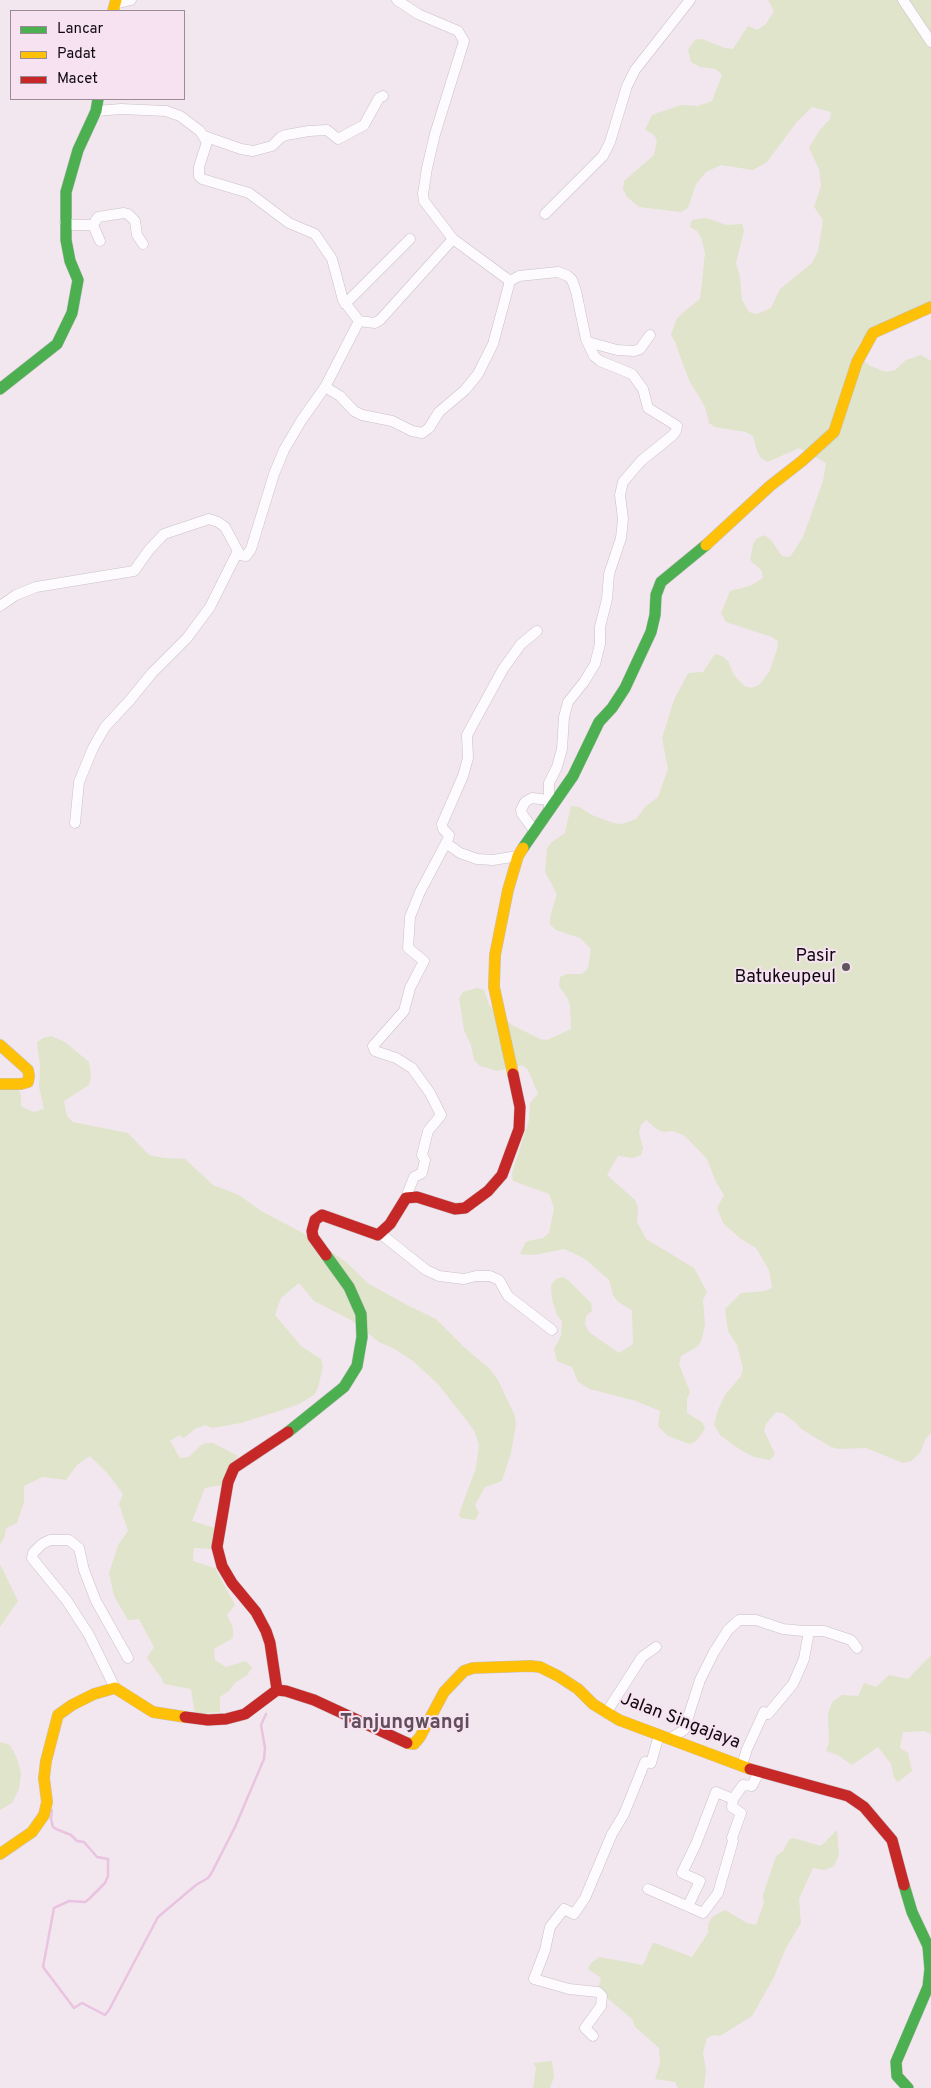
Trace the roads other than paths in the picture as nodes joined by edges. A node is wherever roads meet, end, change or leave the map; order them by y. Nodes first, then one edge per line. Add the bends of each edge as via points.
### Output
1 (131, 0) edge
2 (397, 0) edge
3 (690, 0) edge
4 (903, 0) edge
5 (115, 5) edge
6 (931, 42) edge
7 (383, 96) dead end
8 (98, 100) edge
9 (96, 111) junction
10 (204, 136) junction
11 (545, 214) dead end
12 (65, 222) junction
13 (93, 225) junction
14 (410, 239) dead end
15 (453, 239) junction
16 (100, 241) dead end
17 (143, 244) dead end
18 (510, 281) junction
19 (345, 304) junction
20 (931, 307) edge
21 (359, 322) junction
22 (650, 335) dead end
23 (588, 342) junction
24 (325, 387) junction
25 (0, 389) edge
26 (238, 551) junction
27 (0, 606) edge
28 (537, 631) dead end
29 (548, 804) junction
30 (75, 823) dead end
31 (534, 830) junction
32 (446, 844) junction
33 (518, 856) junction
34 (0, 1045) edge
35 (0, 1084) edge
36 (408, 1197) junction
37 (381, 1234) junction
38 (552, 1330) dead end
39 (809, 1631) junction
40 (656, 1647) dead end
41 (857, 1648) dead end
42 (128, 1658) dead end
43 (115, 1688) junction
44 (277, 1690) junction
45 (606, 1713) junction
46 (664, 1737) junction
47 (742, 1765) junction
48 (759, 1772) junction
49 (733, 1799) junction
50 (0, 1854) edge
51 (648, 1889) dead end
52 (688, 1906) junction
53 (593, 2036) dead end
54 (908, 2088) edge

1 - 5 street
2 - 15 street via 418,14 458,32 464,41 434,134 423,194 424,202
3 - 11 street via 635,70 604,156
4 - 6 street
7 - 10 street via 364,125 338,139 328,130 308,131 286,135 272,146 253,151
8 - 9 street
9 - 10 street via 166,111 180,116
9 - 12 street via 71,172 66,192
10 - 19 street via 207,142 199,176 249,193 289,223 315,234 332,259
12 - 13 street
12 - 25 street via 68,252 78,280 69,322 57,344
13 - 16 street
13 - 17 street via 98,217 128,214 135,221 137,235
14 - 19 street
15 - 18 street
15 - 21 street via 380,320 375,323
18 - 23 street via 519,276 554,272 568,276 576,290
18 - 24 street via 493,344 478,374 439,412 425,432 417,433 392,421 362,415
19 - 21 street
20 - 29 street via 873,333 856,362 834,432 661,582 651,632 625,688 599,722 573,776
21 - 24 street
22 - 23 street via 640,349 634,351
23 - 29 street via 600,360 632,374 643,390 648,408 675,424 677,429 623,482 621,538 609,574 600,644 595,664 568,702 562,749 550,783
24 - 26 street via 291,436 278,464 248,554 243,556
26 - 27 street via 226,527 213,520 204,520 164,534 134,571 36,587
26 - 30 street via 210,607 187,638 152,673 101,734 83,768
28 - 32 street via 521,644 503,669 467,735 468,758 463,776 442,824 449,835
29 - 31 street
29 - 31 street via 532,798 525,802 522,814
31 - 33 street
32 - 33 street via 460,854 477,859
32 - 36 street via 410,917 408,948 424,961 410,988 404,1011 373,1046 375,1051 412,1068 440,1115 428,1131 422,1155 425,1162 422,1173 414,1177
33 - 36 street via 495,955 494,987 520,1107 519,1129 502,1175 488,1191 465,1208 456,1209
34 - 35 street via 28,1070 29,1076 28,1082 21,1084
36 - 37 street
37 - 38 street via 426,1270 439,1276 464,1279 490,1276 499,1280 508,1296
37 - 44 street via 364,1231 328,1216 322,1215 315,1220 313,1237 349,1287 361,1314 358,1366 344,1387 288,1432 234,1468 228,1482 217,1547 222,1566 256,1612 268,1637
39 - 41 street via 824,1631 851,1640
39 - 46 street via 739,1620 728,1630 710,1659 684,1730
39 - 47 street via 804,1659 793,1684 768,1714 764,1712
40 - 45 street via 642,1657
42 - 43 street via 96,1601 79,1548 69,1540 50,1540 42,1544 32,1558 89,1635
43 - 44 street via 153,1712 208,1720 245,1714
43 - 50 street via 94,1694 58,1715 46,1761 47,1802 44,1815 32,1832
44 - 45 street, Jalan Singajaya via 301,1695 411,1745 420,1737 444,1692 464,1671 473,1668 540,1667 578,1689
45 - 46 street, Jalan Singajaya
46 - 47 street, Jalan Singajaya
46 - 53 street via 651,1763 645,1762 585,1898 574,1914 564,1909 550,1927 534,1979 569,1989 598,1992 603,2000 601,2006 585,2028
47 - 48 street, Jalan Singajaya
48 - 49 street via 752,1786 743,1785
48 - 54 street, Jalan Singajaya via 853,1798 892,1840 912,1912 928,1946 930,1969 928,1987 896,2062 897,2076
49 - 52 street via 732,1807 741,1813 718,1893 703,1913
49 - 52 street via 716,1792 682,1872 700,1881
51 - 52 street

